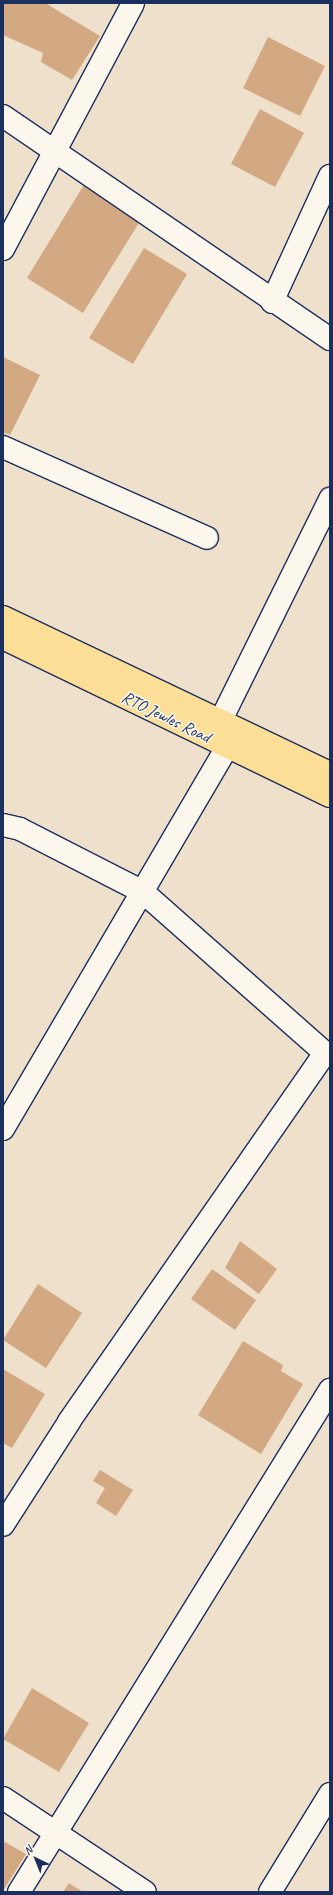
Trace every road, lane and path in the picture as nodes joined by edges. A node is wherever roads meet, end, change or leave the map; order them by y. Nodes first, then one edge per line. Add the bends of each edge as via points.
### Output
1 (133, 3) edge
2 (3, 116) edge
3 (54, 152) junction
4 (330, 176) edge
5 (3, 249) edge
6 (272, 302) junction
7 (330, 339) edge
8 (3, 447) edge
9 (330, 499) edge
10 (207, 538) dead end
11 (3, 616) edge
12 (3, 638) edge
13 (224, 734) junction
14 (330, 773) edge
15 (330, 796) edge
16 (3, 826) edge
17 (143, 892) junction
18 (328, 1056) edge
19 (3, 1129) edge
20 (330, 1390) edge
21 (3, 1525) edge
22 (330, 1794) edge
23 (3, 1798) edge
24 (56, 1833) junction
25 (19, 1892) edge
26 (145, 1892) edge
27 (270, 1892) edge

1 - 3 street
2 - 3 street
3 - 5 street
3 - 6 street
4 - 6 street
6 - 7 street
8 - 10 street
9 - 13 street
11 - 13 highway, RTO Jewles Road
12 - 13 highway, RTO Jewles Road
13 - 14 highway, RTO Jewles Road
13 - 15 highway, RTO Jewles Road
13 - 17 street
16 - 17 street via 20,829
17 - 18 street
17 - 19 street
18 - 21 street via 69,1422
20 - 24 street
22 - 27 street
23 - 24 street
24 - 25 street
24 - 26 street

